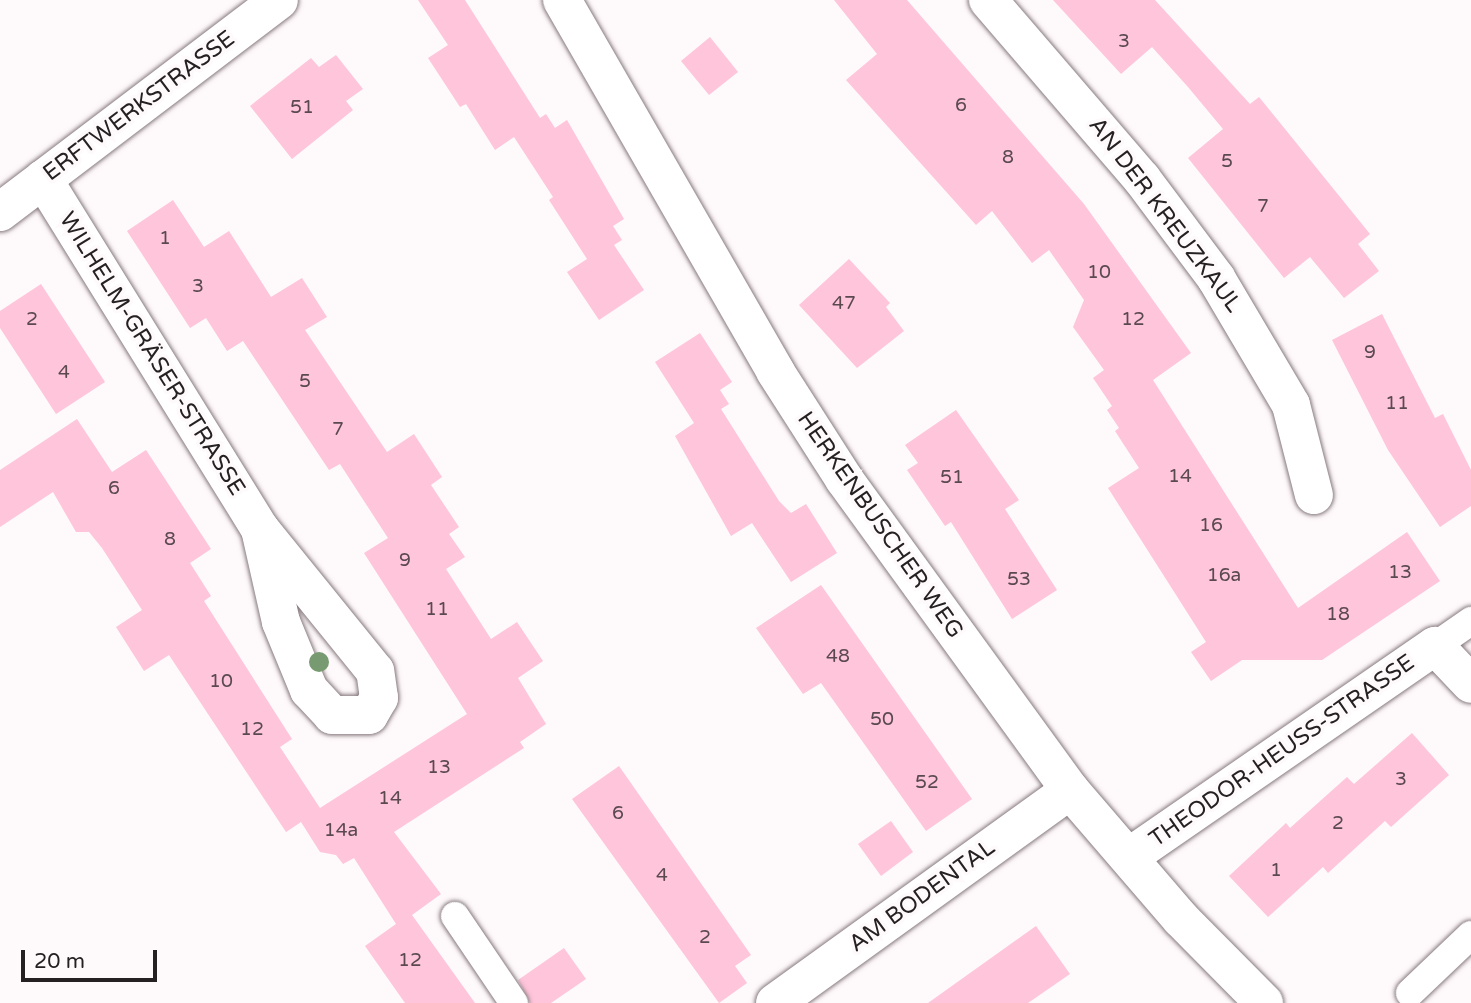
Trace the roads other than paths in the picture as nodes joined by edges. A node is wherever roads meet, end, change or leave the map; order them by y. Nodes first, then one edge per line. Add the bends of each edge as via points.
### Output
1 (279, 0) edge
2 (562, 0) edge
3 (988, 0) edge
4 (43, 179) junction
5 (0, 212) edge
6 (1314, 495) dead end
7 (260, 529) dead end
8 (1471, 621) edge
9 (1435, 646) junction
10 (1471, 684) edge
11 (1070, 790) junction
12 (1129, 857) junction
13 (455, 916) dead end
14 (1471, 935) edge
15 (1410, 993) dead end
16 (514, 1003) edge
17 (775, 1003) edge
18 (1264, 1003) edge

1 - 4 street, ERFTWERKSTRASSE
2 - 11 street, HERKENBUSCHER WEG via 775,371 844,479
3 - 6 street, AN DER KREUZKAUL via 1142,178 1222,287 1291,405
4 - 5 street, ERFTWERKSTRASSE
4 - 7 street, WILHELM-GRÄSER-STRASSE
8 - 9 lane, THEODOR-HEUSS-STRASSE
9 - 10 street, THEODOR-HEUSS-STRASSE
9 - 12 street, THEODOR-HEUSS-STRASSE
11 - 12 street, HERKENBUSCHER WEG
11 - 17 street, AM BODENTAL
12 - 18 street, HERKENBUSCHER WEG
13 - 16 lane
14 - 15 lane

